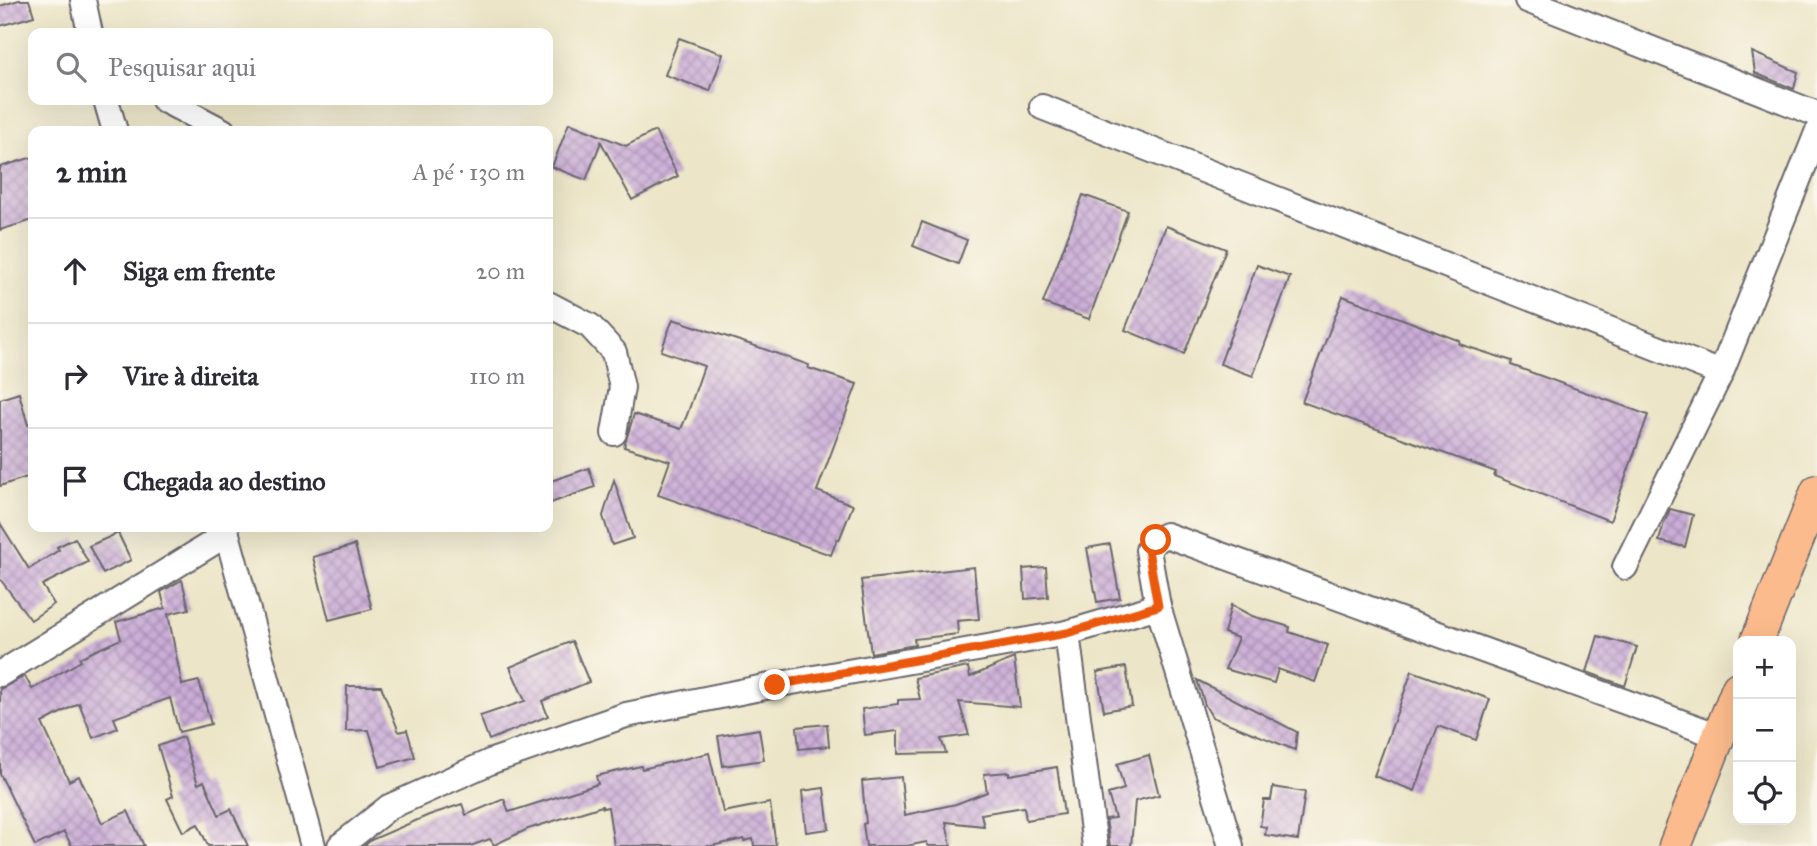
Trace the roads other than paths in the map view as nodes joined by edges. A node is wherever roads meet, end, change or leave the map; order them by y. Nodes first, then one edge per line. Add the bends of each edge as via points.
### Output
1 (83, 0) edge
2 (1527, 0) edge
3 (89, 28) edge
4 (107, 105) edge
5 (174, 105) edge
6 (1042, 107) dead end
7 (1817, 114) edge
8 (114, 126) edge
9 (213, 126) edge
10 (1817, 133) edge
11 (553, 307) edge
12 (1721, 373) junction
13 (614, 433) dead end
14 (1817, 491) edge
15 (223, 532) edge
16 (227, 532) edge
17 (1625, 567) dead end
18 (1158, 606) junction
19 (1067, 633) junction
20 (1759, 636) edge
21 (0, 674) edge
22 (1734, 699) edge
23 (1719, 736) junction
24 (313, 846) edge
25 (340, 846) edge
26 (1095, 846) edge
27 (1231, 846) edge
28 (1675, 846) edge

1 - 3 street
2 - 7 street
4 - 8 street
5 - 9 street
6 - 12 street
10 - 12 street
11 - 13 street via 590,326 614,352 622,387
12 - 17 street
14 - 20 main road
15 - 21 street
16 - 24 street
18 - 19 street
18 - 23 street via 1148,550 1166,535
18 - 27 street
19 - 25 street via 626,715 492,761 389,807
19 - 26 street
22 - 23 main road
23 - 28 main road

